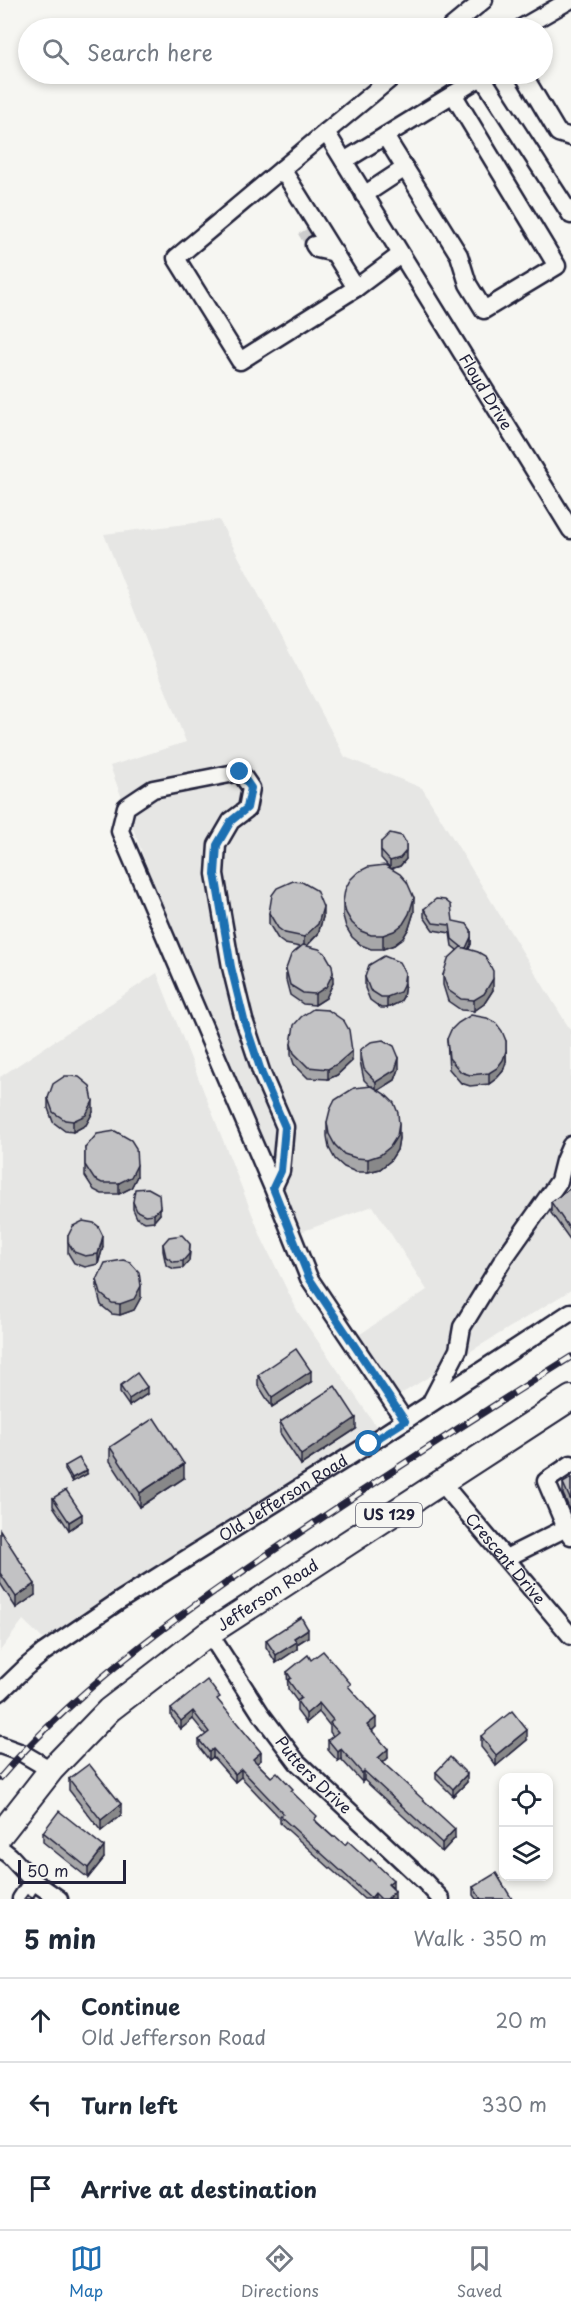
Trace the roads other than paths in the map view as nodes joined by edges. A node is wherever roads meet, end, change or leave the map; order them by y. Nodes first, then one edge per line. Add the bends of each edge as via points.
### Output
1 (484, 0) edge
2 (570, 0) edge
3 (462, 18) edge
4 (538, 18) edge
5 (384, 84) edge
6 (468, 84) edge
7 (489, 84) edge
8 (529, 84) edge
9 (453, 94) junction
10 (326, 132) junction
11 (385, 136) junction
12 (571, 137) edge
13 (344, 161) junction
14 (405, 168) junction
15 (282, 169) junction
16 (364, 195) junction
17 (308, 210) junction
18 (571, 215) edge
19 (304, 230) tunnel mouth
20 (314, 245) tunnel mouth
21 (334, 253) junction
22 (400, 255) junction
23 (356, 288) junction
24 (571, 530) edge
25 (571, 1145) edge
26 (273, 1188) junction
27 (571, 1312) edge
28 (571, 1398) edge
29 (430, 1404) junction
30 (405, 1421) junction
31 (571, 1464) edge
32 (441, 1482) junction
33 (567, 1523) edge
34 (506, 1558) junction
35 (208, 1633) junction
36 (571, 1636) edge
37 (0, 1692) edge
38 (0, 1745) edge
39 (51, 1770) junction
40 (0, 1835) edge
41 (0, 1848) edge
42 (33, 1881) junction
43 (21, 1899) edge
44 (60, 1899) edge
45 (441, 1899) edge

1 - 3 street
2 - 4 street
5 - 10 street
6 - 9 street
7 - 18 street
8 - 12 street via 558,133
9 - 11 street
9 - 14 street via 557,266 484,310 468,284 459,255
10 - 13 street, Floyd Drive
10 - 15 street
11 - 13 street
11 - 14 street
13 - 16 street, Floyd Drive
14 - 16 street
15 - 17 street
15 - 23 street via 176,258 240,361
16 - 22 street, Floyd Drive
17 - 19 street
17 - 21 street
20 - 21 street
21 - 23 street
22 - 23 street
22 - 24 street, Floyd Drive
25 - 29 street via 559,1181 462,1327 458,1350
26 - 26 street via 120,831 126,807 153,789 240,772 251,788 247,808 231,821 217,845 215,874 244,1020 285,1127 281,1171
26 - 30 street via 309,1278
27 - 29 street, Old Jefferson Road
28 - 32 highway, Jefferson Road / US 129
29 - 30 street, Old Jefferson Road
30 - 37 street, Old Jefferson Road via 119,1601 35,1660
31 - 33 street via 546,1481
32 - 34 street, Crescent Drive
32 - 35 highway, Jefferson Road / US 129
33 - 34 street
34 - 36 street, Crescent Drive
35 - 39 highway, Jefferson Road / US 129 via 109,1710
35 - 45 street, Putters Drive via 297,1762
38 - 39 street
39 - 40 highway, Jefferson Road / US 129
41 - 42 street
42 - 43 street
42 - 44 street

